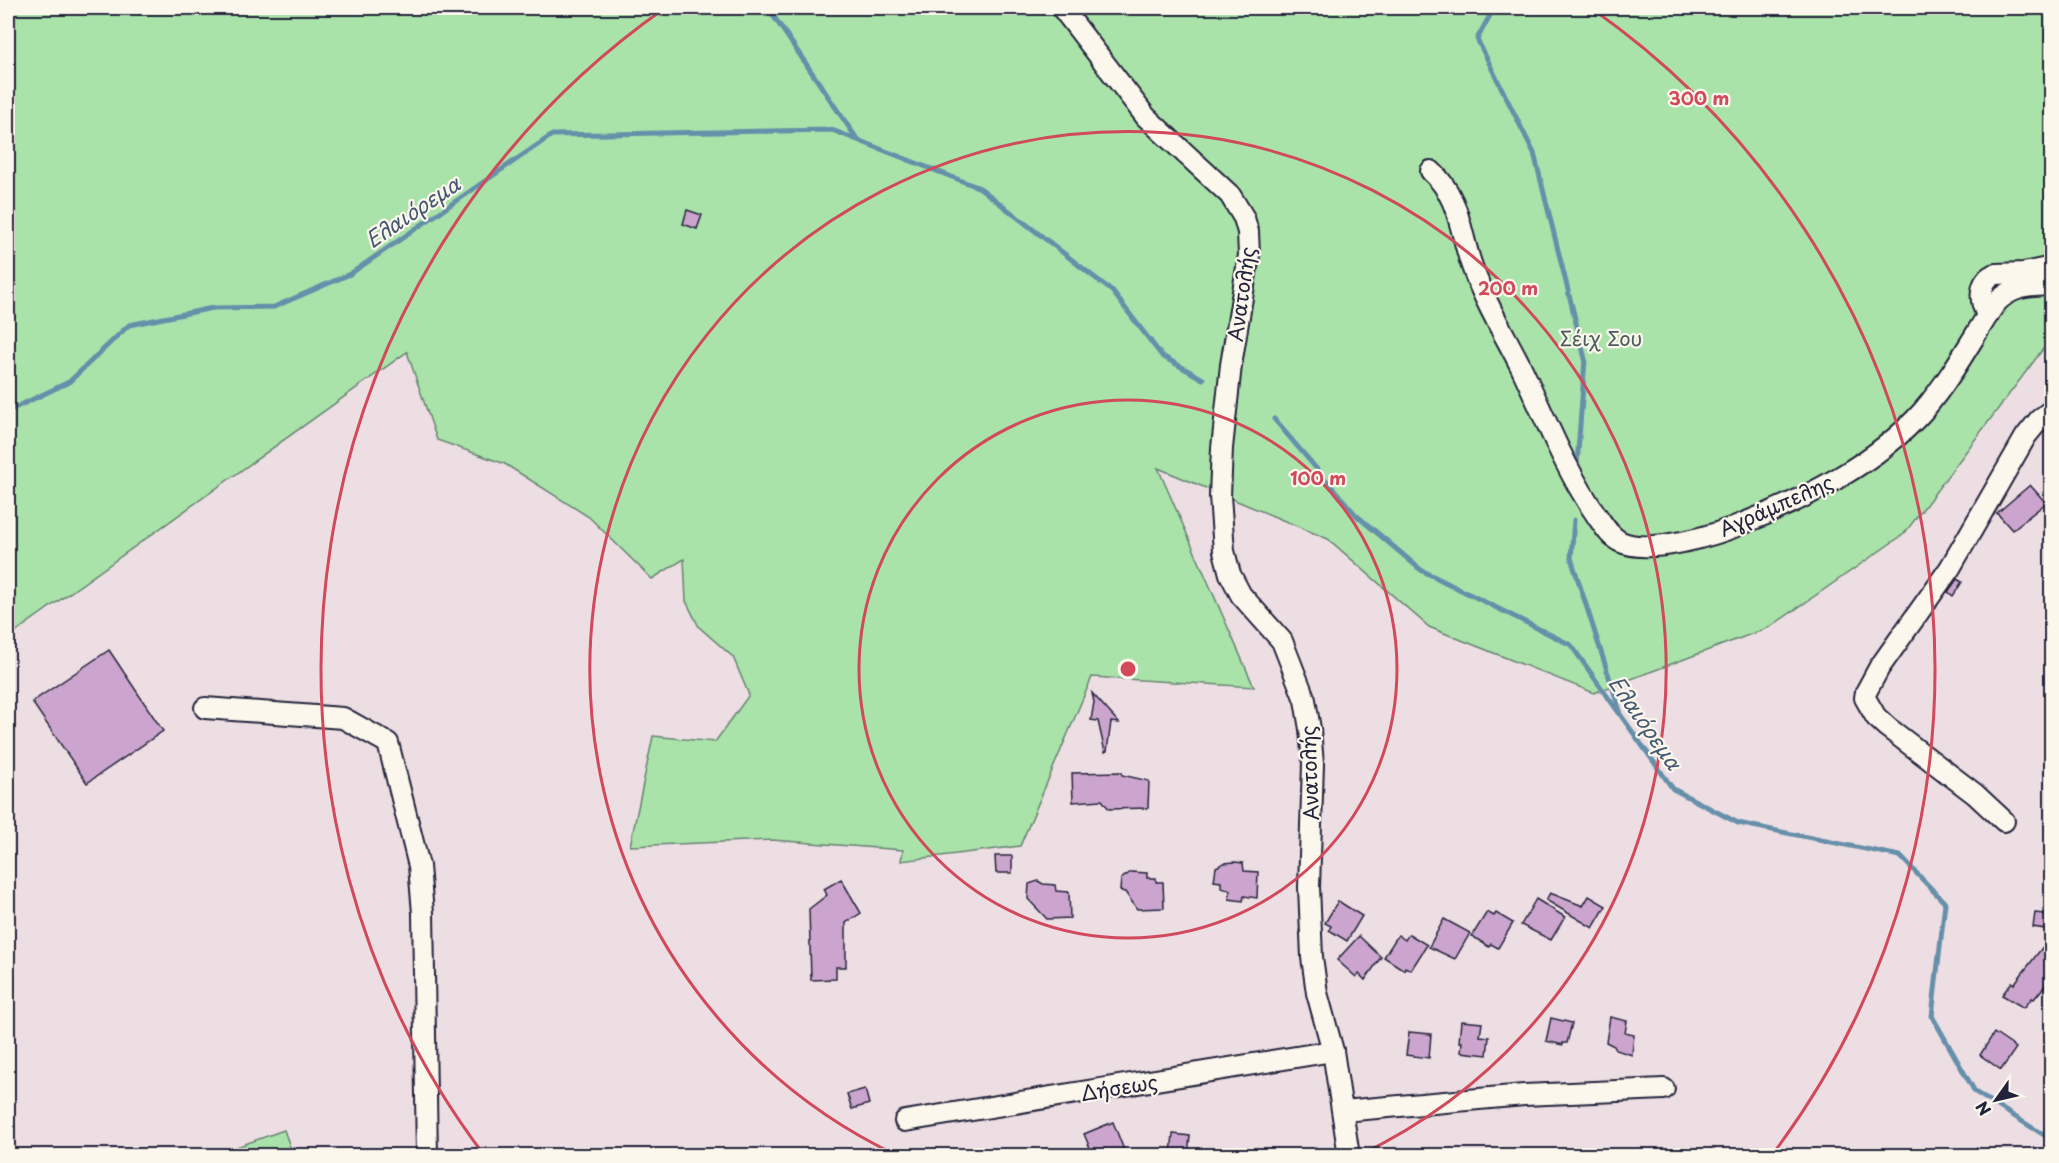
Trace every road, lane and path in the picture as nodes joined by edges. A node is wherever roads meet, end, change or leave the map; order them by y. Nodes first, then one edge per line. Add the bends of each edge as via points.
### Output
1 (1062, 8) edge
2 (1431, 171) dead end
3 (2052, 267) edge
4 (2052, 285) edge
5 (1988, 315) junction
6 (2052, 410) edge
7 (205, 708) dead end
8 (2004, 821) dead end
9 (1334, 1051) junction
10 (1664, 1089) dead end
11 (1342, 1111) junction
12 (905, 1121) dead end
13 (427, 1155) edge
14 (1349, 1155) edge

1 - 9 street, Ανατολής via 1146,117 1230,195 1248,232 1249,266 1221,448 1224,551 1241,595 1282,641 1305,700 1313,764 1311,943 1317,993
2 - 5 street, Αγράμπελης via 1454,202 1476,277 1569,472 1608,532 1629,545 1655,546 1730,529 1837,478 1879,450 1923,411 1950,377
3 - 5 street via 1990,276 1981,302
4 - 5 street, Αγράμπελης via 2015,288 2003,295
6 - 8 street via 2026,436 1950,568 1879,668 1865,698 1887,727
7 - 13 street via 343,718 388,743 419,866
9 - 11 street, Ανατολής
9 - 12 street, Δήσεως
10 - 11 street via 1524,1095
11 - 14 street, Ανατολής

